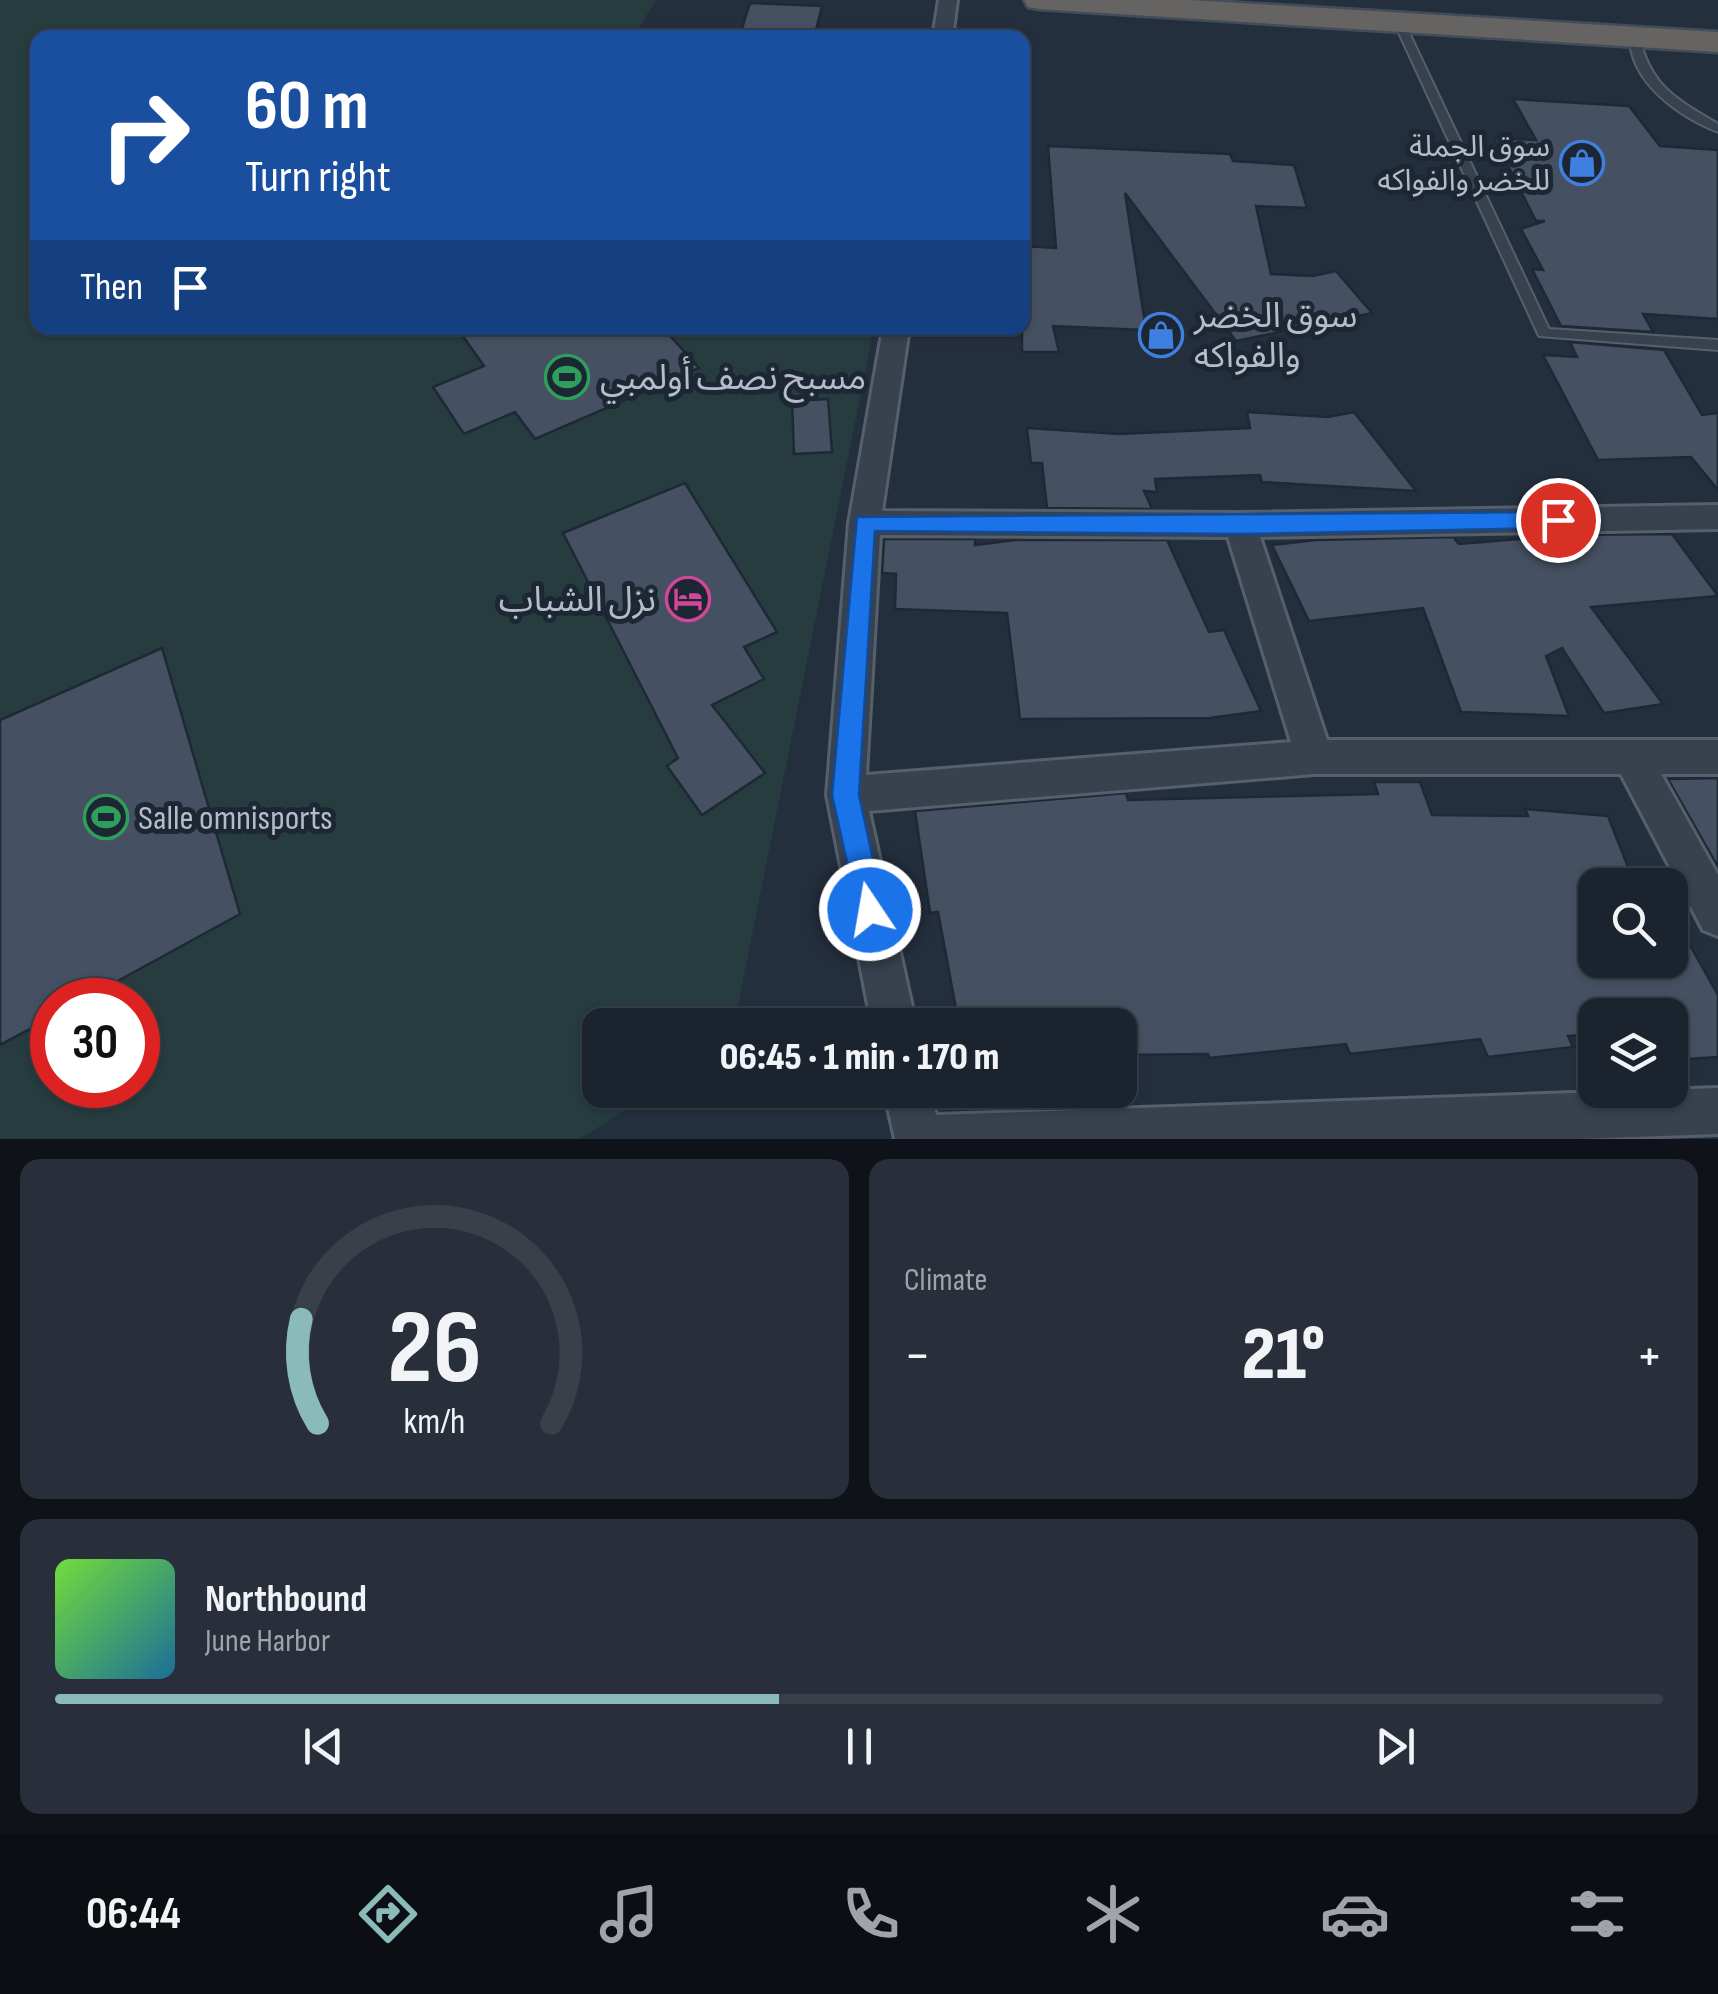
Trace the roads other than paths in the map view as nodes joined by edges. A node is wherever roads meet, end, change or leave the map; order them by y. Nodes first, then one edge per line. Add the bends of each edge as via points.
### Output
1 (948, 0) edge
2 (1039, 0) edge
3 (1314, 0) edge
4 (1399, 22) junction
5 (1718, 26) edge
6 (943, 30) edge
7 (1634, 36) junction
8 (1718, 42) edge
9 (1718, 129) edge
10 (895, 335) edge
11 (1718, 345) edge
12 (1718, 517) edge
13 (865, 523) junction
14 (1240, 525) junction
15 (1631, 756) junction
16 (1718, 757) edge
17 (1314, 758) junction
18 (846, 795) junction
19 (1718, 915) edge
20 (890, 1008) edge
21 (912, 1108) edge
22 (1718, 1111) edge
23 (918, 1139) edge

1 - 6 street
2 - 4 highway
3 - 5 highway
4 - 7 highway
4 - 11 lane via 1544,334
7 - 8 highway
7 - 9 lane via 1637,60 1657,92
10 - 13 street
12 - 14 street
13 - 14 street
13 - 18 street
14 - 17 street
15 - 16 street
15 - 17 street
15 - 19 street
17 - 18 street
18 - 20 street
21 - 23 street
22 - 23 street

